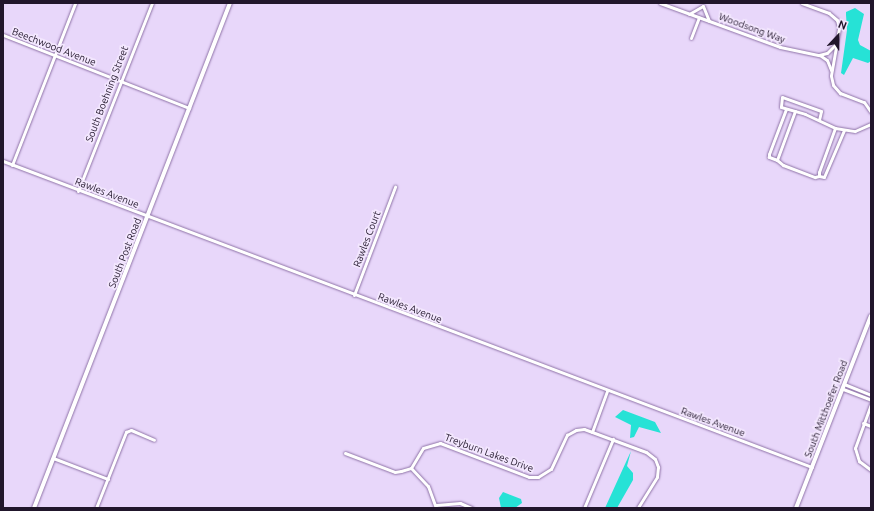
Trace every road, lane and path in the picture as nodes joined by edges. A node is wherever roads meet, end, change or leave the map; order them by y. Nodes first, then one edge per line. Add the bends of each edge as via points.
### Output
1 (75, 3) edge
2 (152, 3) edge
3 (230, 3) edge
4 (660, 3) edge
5 (802, 3) edge
6 (703, 4) edge
7 (689, 14) junction
8 (699, 17) junction
9 (709, 21) junction
10 (3, 35) edge
11 (691, 38) dead end
12 (836, 44) junction
13 (819, 54) junction
14 (55, 56) junction
15 (832, 72) junction
16 (121, 81) junction
17 (190, 108) junction
18 (786, 109) junction
19 (795, 111) junction
20 (871, 112) edge
21 (819, 120) junction
22 (871, 124) edge
23 (835, 128) junction
24 (844, 130) junction
25 (777, 160) junction
26 (3, 161) edge
27 (12, 165) junction
28 (819, 176) junction
29 (395, 187) dead end
30 (78, 191) junction
31 (147, 217) junction
32 (354, 296) junction
33 (871, 316) edge
34 (844, 386) junction
35 (607, 391) junction
36 (871, 395) edge
37 (871, 400) edge
38 (871, 404) edge
39 (863, 424) junction
40 (871, 426) edge
41 (592, 432) junction
42 (154, 440) dead end
43 (612, 440) junction
44 (345, 453) dead end
45 (53, 458) junction
46 (812, 467) junction
47 (411, 468) junction
48 (871, 470) edge
49 (108, 479) junction
50 (436, 507) edge
51 (34, 508) edge
52 (96, 508) edge
53 (472, 508) edge
54 (584, 508) edge
55 (638, 508) edge
56 (796, 508) edge

1 - 14 street
2 - 16 street, South Boehning Street
3 - 17 main road, South Post Road
4 - 7 street, Woodsong Way
5 - 12 street via 834,17 839,27
6 - 7 street
6 - 9 street
7 - 8 street, Woodsong Way
8 - 9 street, Woodsong Way
8 - 11 street
9 - 13 street, Woodsong Way via 776,46
10 - 14 street, Beechwood Avenue
12 - 13 street via 830,52
12 - 15 street
13 - 15 street via 828,60
14 - 16 street, Beechwood Avenue
14 - 27 street
15 - 20 street via 832,83 836,90 864,102
16 - 17 street, Beechwood Avenue
16 - 30 street, South Boehning Street
17 - 31 main road, South Post Road
18 - 19 street
18 - 21 street via 781,107 782,97 822,111
18 - 25 street via 769,154 769,157
19 - 21 street
19 - 25 street
21 - 23 street
22 - 24 street via 855,131
23 - 24 street
23 - 28 street
24 - 28 street via 827,177
25 - 28 street via 789,168
26 - 27 street, Rawles Avenue
27 - 30 street, Rawles Avenue
29 - 32 street, Rawles Court
30 - 31 street, Rawles Avenue
31 - 32 street, Rawles Avenue
31 - 45 main road, South Post Road
32 - 35 street, Rawles Avenue
33 - 34 main road, South Mitthoefer Road
34 - 36 street
34 - 37 street
34 - 46 main road, South Mitthoefer Road
35 - 41 street
35 - 46 street, Rawles Avenue
38 - 39 street
39 - 40 street
39 - 48 street via 856,443 856,457 862,465
41 - 43 street, Treyburn Lakes Drive
41 - 47 street, Treyburn Lakes Drive via 579,429 568,434 551,469 538,478 529,477 440,443 423,448
42 - 49 street via 128,430
43 - 54 street
43 - 55 street, Treyburn Lakes Drive via 648,453 656,463 657,477
44 - 47 street via 395,472
45 - 49 street
45 - 51 main road, South Post Road
46 - 56 main road, South Mitthoefer Road
47 - 50 street via 428,486
49 - 52 street
50 - 53 street via 460,503

